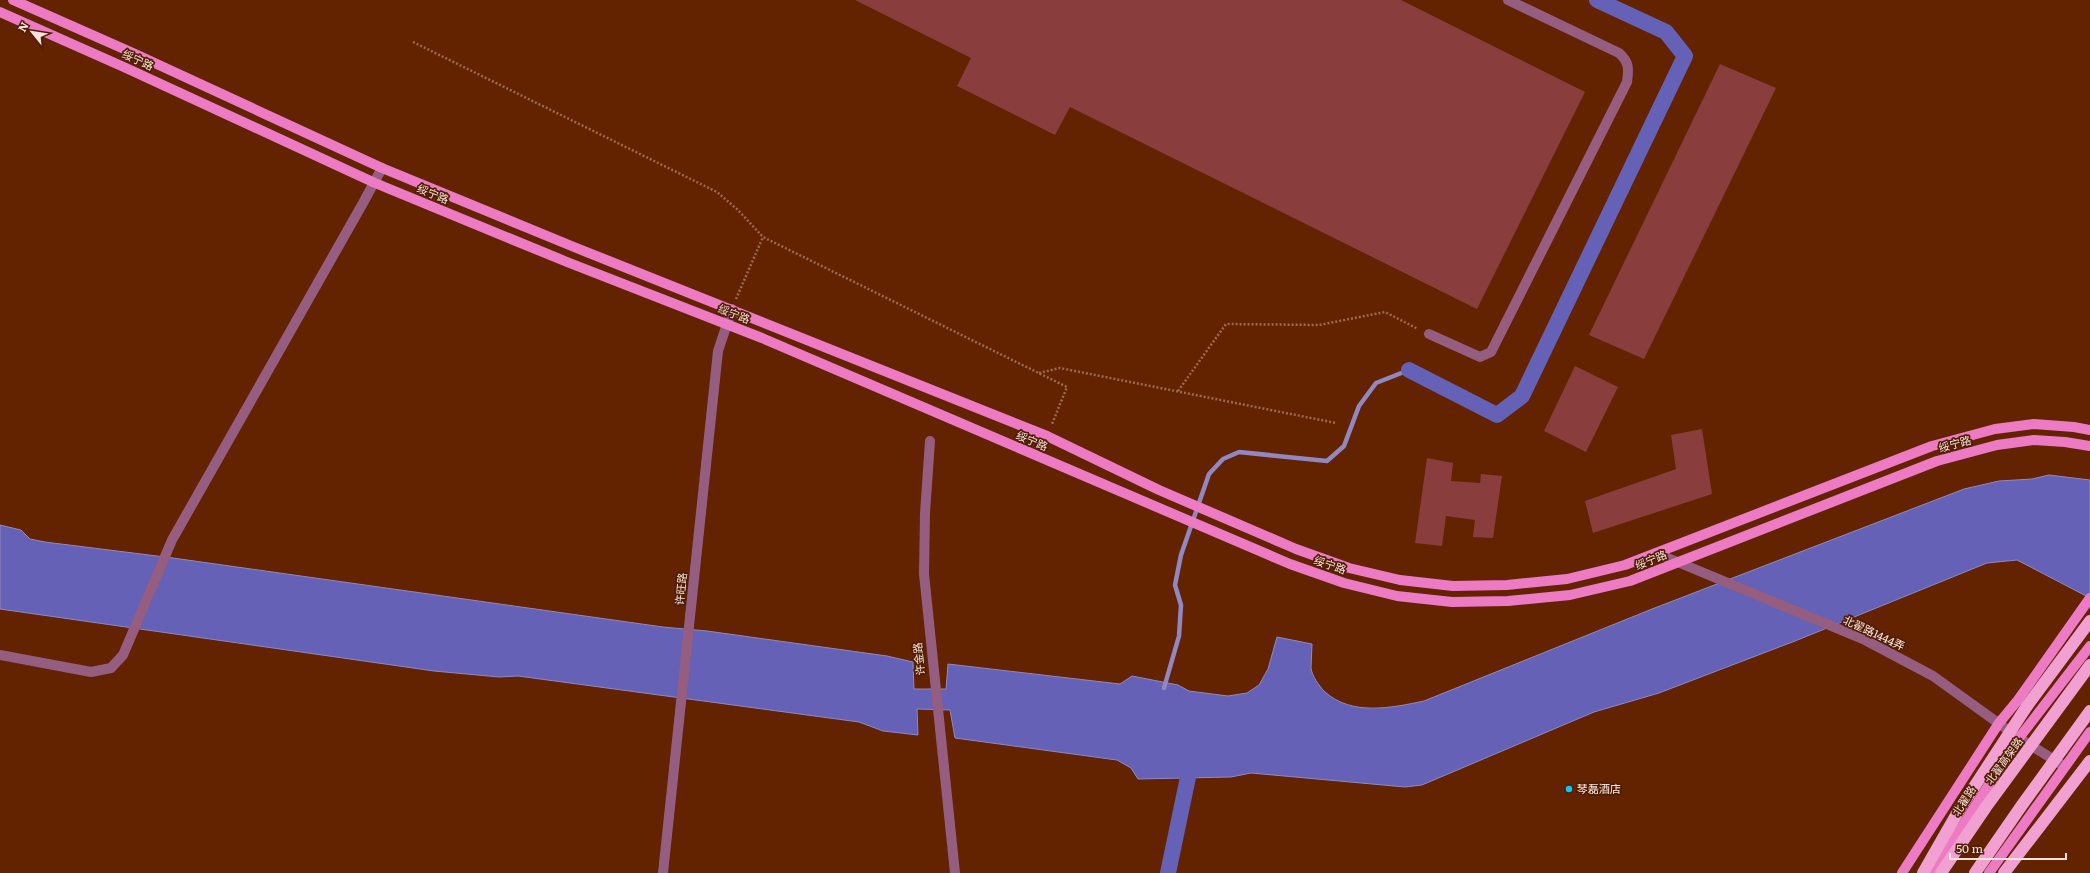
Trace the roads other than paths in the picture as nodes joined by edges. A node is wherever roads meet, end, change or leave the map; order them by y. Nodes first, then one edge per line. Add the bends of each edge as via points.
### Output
1 (13, 0) edge
2 (1508, 0) edge
3 (0, 12) edge
4 (382, 168) junction
5 (375, 183) junction
6 (732, 309) junction
7 (726, 324) junction
8 (1429, 334) road end
9 (2090, 430) edge
10 (930, 441) dead end
11 (2090, 446) edge
12 (1656, 554) junction
13 (1677, 562) junction
14 (2087, 603) edge
15 (2090, 621) edge
16 (2090, 646) edge
17 (0, 655) edge
18 (2086, 661) edge
19 (2090, 711) edge
20 (1999, 723) junction
21 (2090, 732) edge
22 (2019, 738) junction
23 (2090, 761) edge
24 (2064, 766) junction
25 (663, 873) edge
26 (955, 873) edge
27 (1902, 873) edge
28 (1923, 873) edge
29 (1932, 873) edge
30 (1941, 873) edge
31 (1975, 873) edge
32 (1989, 873) edge
33 (2004, 873) edge

1 - 4 main road, 绥宁路
2 - 8 street via 1619,53 1627,60 1628,82 1491,352 1480,357
3 - 5 main road, 绥宁路
4 - 5 street
4 - 6 main road, 绥宁路
5 - 7 main road, 绥宁路
5 - 17 street via 168,548 123,655 112,668 91,672
6 - 7 street, 许旺路
6 - 12 main road, 绥宁路 via 1047,436 1158,490 1296,549 1349,568 1400,580 1453,586 1507,585 1567,579 1625,565
7 - 13 main road, 绥宁路 via 1290,564 1344,583 1397,596 1452,602 1508,601 1570,595 1630,581
7 - 25 street, 许旺路 via 718,351
9 - 12 main road, 绥宁路 via 2034,424 1994,429 1932,446
10 - 26 street, 许金路 via 924,574
11 - 13 main road, 绥宁路 via 2034,440 1998,445 1937,462
12 - 13 street, 北翟路1444弄
13 - 20 street, 北翟路1444弄 via 1865,640 1933,676
14 - 20 main road
15 - 28 highway, bridge via 1992,758
16 - 18 main road, 北翟路
18 - 22 main road, 北翟路
18 - 30 highway, 北翟高架路, bridge
19 - 31 highway, bridge
20 - 22 street, 北翟路1444弄
20 - 27 main road
21 - 24 main road
22 - 24 street, 北翟路1444弄
22 - 29 main road, 北翟路
23 - 33 highway
24 - 32 main road

